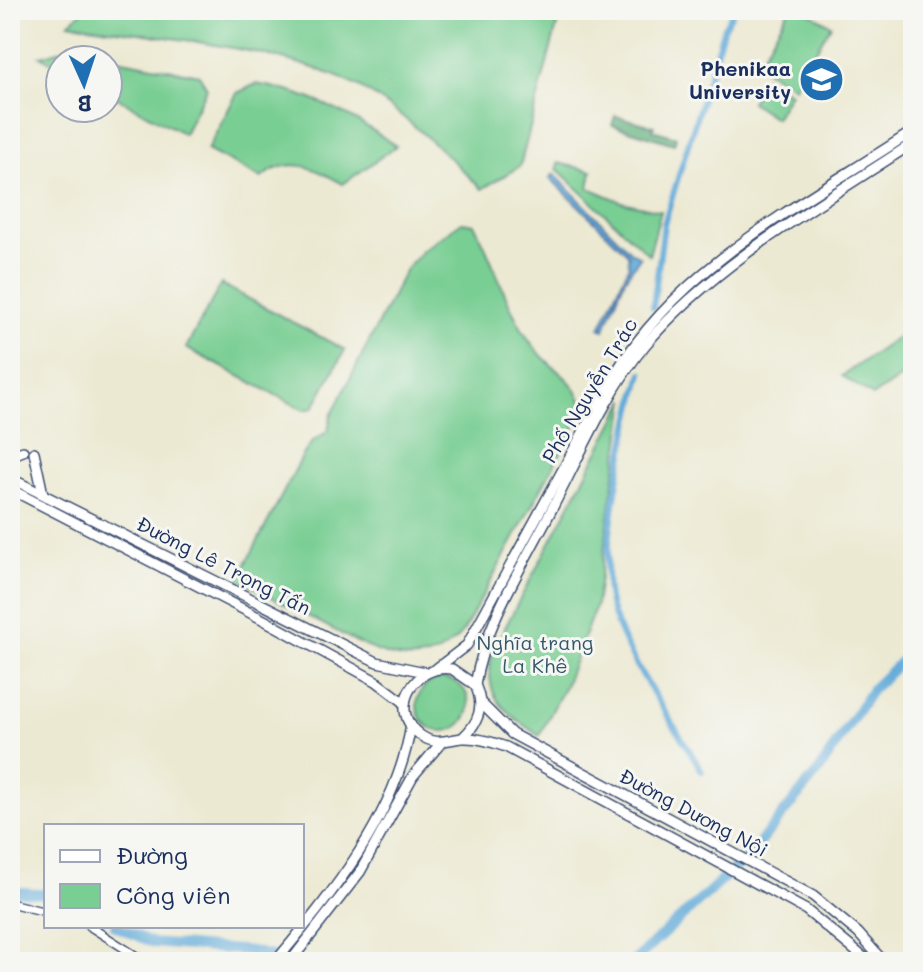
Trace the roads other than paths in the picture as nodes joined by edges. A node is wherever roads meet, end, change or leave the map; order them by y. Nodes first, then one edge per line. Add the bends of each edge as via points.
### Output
1 (913, 131) edge
2 (913, 143) edge
3 (862, 171) junction
4 (10, 456) edge
5 (10, 478) edge
6 (10, 489) edge
7 (43, 494) junction
8 (512, 575) junction
9 (437, 668) junction
10 (425, 672) junction
11 (475, 685) junction
12 (405, 703) junction
13 (481, 703) junction
14 (411, 725) junction
15 (462, 738) junction
16 (441, 743) junction
17 (590, 777) junction
18 (584, 787) junction
19 (10, 903) edge
20 (44, 912) edge
21 (304, 926) edge
22 (92, 928) edge
23 (303, 928) edge
24 (152, 962) edge
25 (275, 962) edge
26 (290, 962) edge
27 (869, 962) edge
28 (884, 962) edge

1 - 3 main road, Phố Nguyễn Trác
2 - 3 main road, Phố Nguyễn Trác
3 - 8 main road, Phố Nguyễn Trác via 734,263 645,346
4 - 7 main road via 29,452
5 - 7 main road, Đường Lê Trọng Tấn
6 - 12 main road, Đường Lê Trọng Tấn via 264,620 376,681
7 - 10 main road, Đường Lê Trọng Tấn via 377,662
8 - 9 main road, Phố Nguyễn Trác via 467,645
8 - 11 main road, Phố Nguyễn Trác via 481,651
9 - 10 main road
9 - 11 main road via 459,671
10 - 12 main road via 411,686
11 - 13 main road
12 - 14 main road
13 - 15 main road via 475,726
13 - 17 main road, Đường Dương Nội via 512,734
14 - 16 main road via 421,736
14 - 21 main road via 404,761 370,830 349,868
15 - 16 main road
15 - 18 main road, Đường Dương Nội via 494,742
16 - 26 main road via 413,776 360,872
17 - 18 main road
17 - 28 main road, Đường Dương Nội via 813,896
18 - 27 main road, Đường Dương Nội via 806,910
19 - 20 street
22 - 24 street
23 - 25 main road

